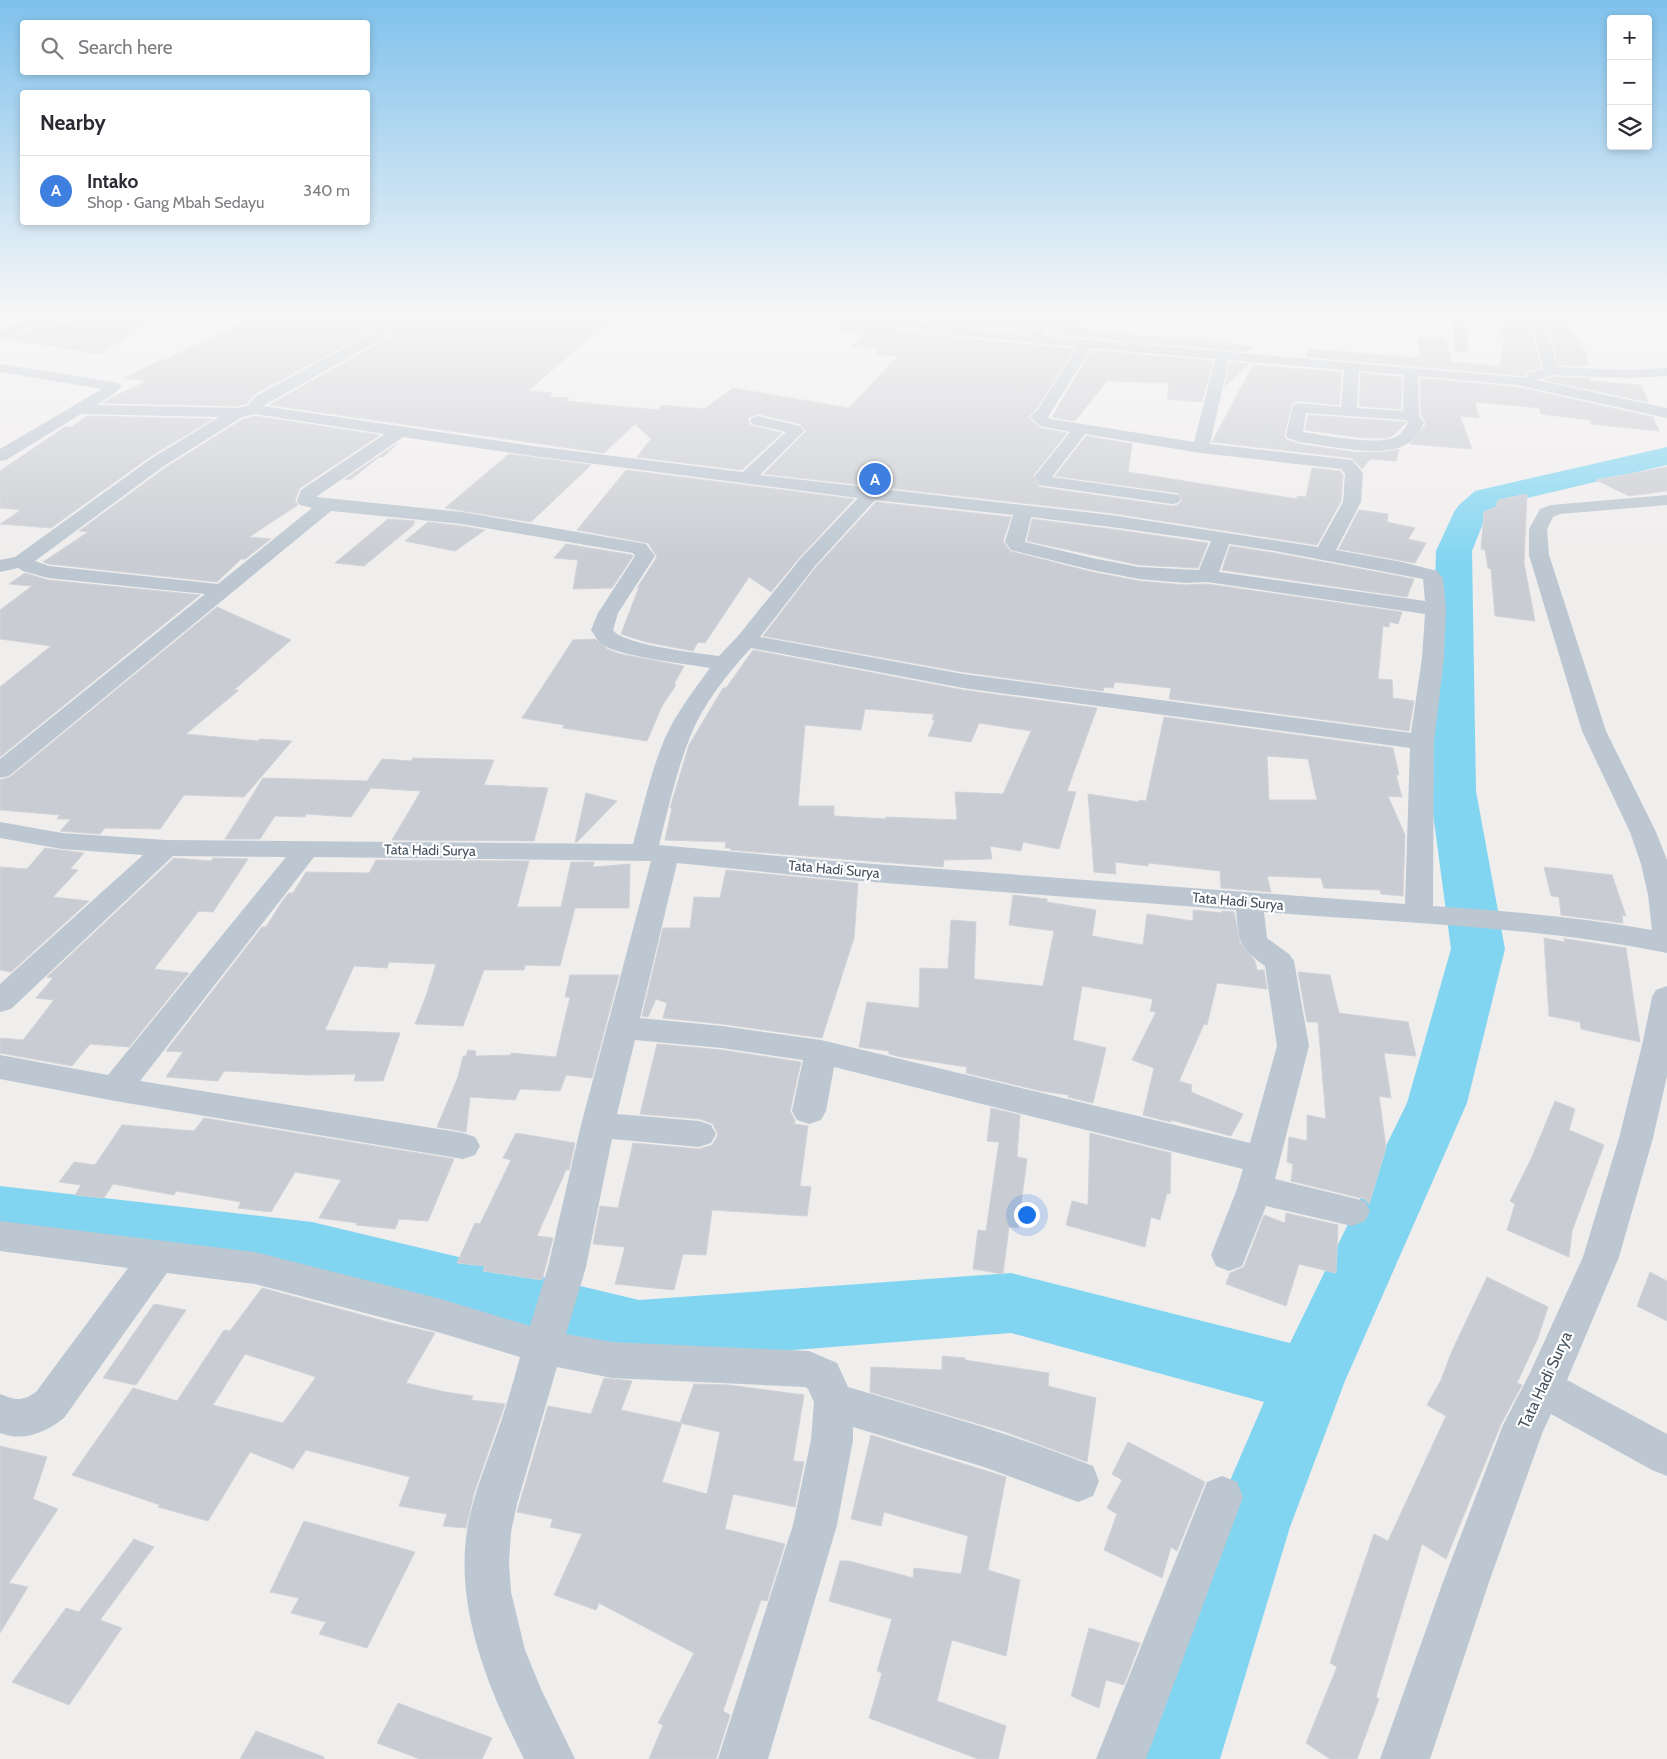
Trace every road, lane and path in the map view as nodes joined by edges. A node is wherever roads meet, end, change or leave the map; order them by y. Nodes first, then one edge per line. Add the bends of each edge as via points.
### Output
1 (94, 399) edge
2 (262, 399) edge
3 (1052, 399) edge
4 (1213, 399) edge
5 (1350, 399) edge
6 (1411, 399) edge
7 (1604, 399) edge
8 (254, 409) junction
9 (78, 410) junction
10 (1349, 412) junction
11 (237, 413) junction
12 (1667, 413) edge
13 (1411, 416) junction
14 (758, 421) dead end
15 (1082, 429) junction
16 (399, 432) junction
17 (1201, 448) junction
18 (0, 456) edge
19 (748, 477) junction
20 (871, 494) junction
21 (1172, 499) dead end
22 (1667, 500) edge
23 (327, 505) junction
24 (1023, 511) junction
25 (1222, 537) junction
26 (1324, 554) junction
27 (22, 562) junction
28 (0, 566) edge
29 (1207, 576) junction
30 (222, 590) junction
31 (1436, 609) junction
32 (746, 641) junction
33 (724, 664) junction
34 (1422, 742) junction
35 (0, 772) edge
36 (0, 830) edge
37 (166, 848) junction
38 (306, 849) junction
39 (655, 853) junction
40 (1249, 902) junction
41 (1432, 914) junction
42 (1667, 939) edge
43 (1667, 943) edge
44 (1667, 997) edge
45 (0, 1000) edge
46 (622, 1028) junction
47 (1663, 1042) edge
48 (822, 1052) junction
49 (0, 1067) edge
50 (115, 1089) junction
51 (809, 1111) dead end
52 (598, 1125) junction
53 (699, 1134) dead end
54 (463, 1146) dead end
55 (1259, 1174) junction
56 (1352, 1212) dead end
57 (0, 1236) edge
58 (1229, 1255) dead end
59 (158, 1256) junction
60 (545, 1338) junction
61 (1543, 1388) junction
62 (834, 1402) junction
63 (0, 1412) edge
64 (1667, 1456) edge
65 (1078, 1481) dead end
66 (1222, 1497) dead end
67 (550, 1759) edge
68 (743, 1759) edge
69 (1121, 1759) edge
70 (1405, 1759) edge

1 - 9 street
2 - 8 street
3 - 15 street via 1038,417 1046,423
4 - 17 street
5 - 10 street
6 - 13 street
7 - 12 street
8 - 11 street
8 - 16 street
9 - 11 street
9 - 18 street
10 - 13 street
10 - 13 street via 1299,408 1293,434 1297,437 1392,444 1401,441 1414,428 1416,423
11 - 27 street via 158,462
14 - 19 street via 796,431
15 - 17 street
15 - 21 street via 1044,480
16 - 19 street
16 - 23 street via 307,494 306,501
17 - 26 street via 1338,462 1350,467 1354,474 1352,502
19 - 20 street
20 - 24 street
20 - 32 street via 808,562
22 - 42 street via 1557,509 1546,513 1538,528 1542,563 1556,614 1594,731 1655,864
23 - 30 street
23 - 33 street via 462,518 639,548 645,556 608,613 602,630 606,638 631,648
24 - 25 street
24 - 29 street via 1015,542 1025,549 1134,571
25 - 26 street
25 - 29 street
26 - 31 street via 1430,575
27 - 28 street
27 - 30 street via 48,572
29 - 31 street
30 - 35 street
31 - 34 street
32 - 33 street
32 - 34 street via 963,681
33 - 39 street via 694,706 678,736 666,770
34 - 41 street
36 - 37 street, Tata Hadi Surya via 98,845
37 - 38 street, Tata Hadi Surya
37 - 45 street
38 - 39 street, Tata Hadi Surya
38 - 50 street
39 - 40 street, Tata Hadi Surya
39 - 46 street
40 - 41 street, Tata Hadi Surya
40 - 55 street via 1253,940 1279,961 1293,1046
41 - 43 street, Tata Hadi Surya via 1604,931
44 - 47 street, Tata Hadi Surya
46 - 48 street via 758,1040
46 - 52 street
47 - 61 street, Tata Hadi Surya via 1601,1257
48 - 51 street
48 - 55 street
49 - 50 street
50 - 54 street
52 - 53 street
52 - 60 street via 567,1267
55 - 56 street
55 - 58 street
57 - 59 street
59 - 60 street via 264,1271 432,1314
59 - 63 street via 50,1405 25,1419 8,1418
60 - 62 street via 612,1360 808,1369 823,1376
60 - 67 street via 489,1533 488,1597 514,1684
61 - 64 street
61 - 70 street, Tata Hadi Surya via 1510,1462
62 - 65 street via 974,1443
62 - 68 street via 832,1440 815,1525
66 - 69 street

